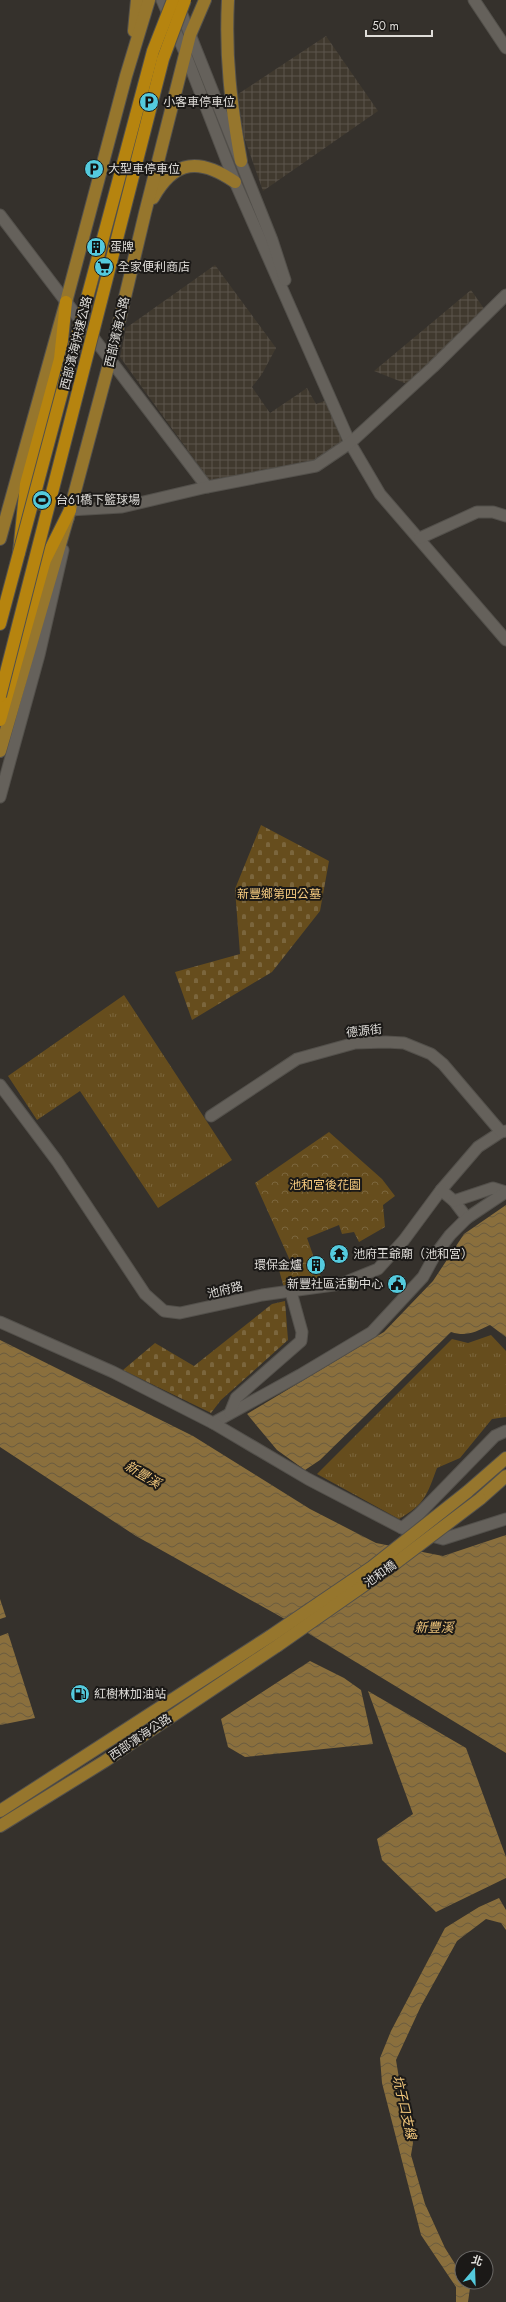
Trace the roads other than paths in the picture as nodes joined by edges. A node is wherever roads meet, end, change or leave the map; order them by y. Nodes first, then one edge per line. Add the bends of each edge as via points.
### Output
1 (137, 0) edge
2 (149, 0) edge
3 (162, 0) edge
4 (173, 0) edge
5 (176, 0) edge
6 (185, 0) edge
7 (205, 0) edge
8 (228, 0) edge
9 (474, 0) edge
10 (190, 35) junction
11 (506, 48) edge
12 (186, 53) junction
13 (126, 76) junction
14 (241, 161) junction
15 (235, 182) junction
16 (144, 213) junction
17 (0, 215) edge
18 (506, 295) edge
19 (66, 302) junction
20 (302, 332) junction
21 (110, 360) junction
22 (350, 442) junction
23 (207, 487) junction
24 (70, 510) junction
25 (506, 516) edge
26 (420, 538) junction
27 (0, 539) edge
28 (19, 553) junction
29 (0, 624) edge
30 (506, 640) edge
31 (0, 696) edge
32 (0, 720) edge
33 (0, 751) edge
34 (0, 797) edge
35 (0, 1085) edge
36 (211, 1116) dead end
37 (504, 1132) edge
38 (441, 1190) junction
39 (506, 1192) edge
40 (454, 1201) junction
41 (467, 1218) junction
42 (291, 1292) junction
43 (0, 1322) edge
44 (230, 1413) junction
45 (213, 1423) junction
46 (506, 1431) edge
47 (506, 1458) edge
48 (506, 1476) edge
49 (420, 1514) junction
50 (506, 1519) edge
51 (402, 1528) junction
52 (428, 1535) junction
53 (273, 1642) junction
54 (0, 1811) edge
55 (0, 1826) edge

1 - 13 main road
2 - 13 main road
3 - 12 street
4 - 28 highway, 西部濱海快速公路, bridge via 153,51
5 - 10 street
6 - 31 highway, 西部濱海快速公路, bridge via 163,59
7 - 10 main road, 西部濱海公路
8 - 14 main road via 226,39 230,95
9 - 11 street
10 - 12 main road, 西部濱海公路
10 - 14 street
12 - 15 street
12 - 16 main road, 西部濱海公路
13 - 19 main road
14 - 20 street via 272,240
15 - 16 main road via 222,173 202,166 180,169 169,174 162,182
15 - 20 street
16 - 21 main road, 西部濱海公路
17 - 19 street
18 - 22 street via 433,367
19 - 21 street
19 - 27 main road
19 - 28 highway, bridge via 60,358 26,484
20 - 22 street
21 - 23 street
21 - 24 main road, 西部濱海公路
22 - 23 street via 316,466
22 - 26 street via 380,494
23 - 24 street via 122,506
24 - 32 highway via 45,560
24 - 33 main road, 西部濱海公路
24 - 34 street via 50,610
25 - 26 street via 493,512 477,512
26 - 30 street
28 - 29 highway, 西部濱海快速公路
35 - 42 street, 池府路 via 57,1161 140,1288 164,1311 180,1313 262,1295
36 - 37 street, 德源街 via 297,1059 355,1043 386,1042 404,1043 431,1054
37 - 38 street, 池府路 via 478,1147
38 - 40 street
38 - 42 street, 池府路 via 404,1240 378,1269 341,1284
39 - 40 street via 492,1188
39 - 41 street
40 - 41 street
41 - 44 street via 435,1255 423,1277 372,1332 300,1376
42 - 44 street via 302,1332 301,1341 236,1398
43 - 45 street via 113,1372
44 - 45 street
45 - 51 street via 308,1480
46 - 49 street via 495,1436
47 - 53 main road, 池和橋, bridge via 467,1492
48 - 53 main road, 池和橋, bridge via 393,1565
49 - 51 street
49 - 52 street
50 - 52 street via 443,1539
51 - 52 street
53 - 54 main road, 西部濱海公路
53 - 55 main road, 西部濱海公路 via 104,1761

